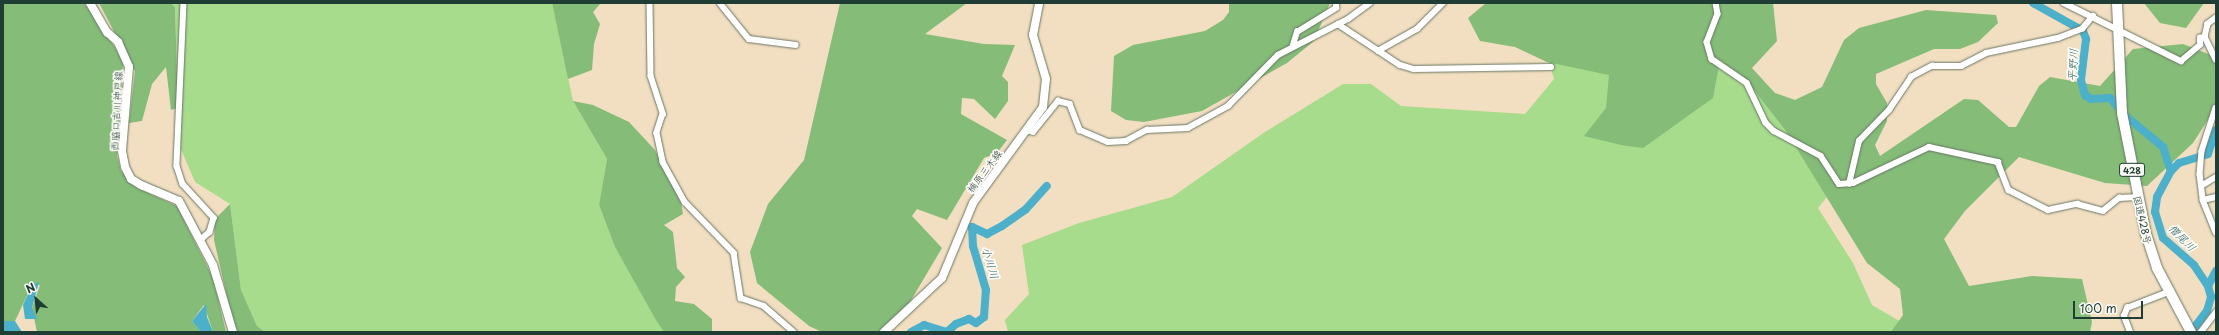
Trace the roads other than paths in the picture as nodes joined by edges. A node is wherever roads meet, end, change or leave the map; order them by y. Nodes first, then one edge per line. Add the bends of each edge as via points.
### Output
1 (90, 3) edge
2 (184, 3) edge
3 (650, 3) edge
4 (720, 3) edge
5 (1039, 3) edge
6 (1336, 3) edge
7 (1370, 3) edge
8 (1443, 3) edge
9 (1716, 3) edge
10 (2064, 3) edge
11 (2117, 3) edge
12 (2093, 16) junction
13 (2216, 18) edge
14 (1338, 24) junction
15 (2117, 31) junction
16 (2205, 37) junction
17 (1293, 45) junction
18 (796, 46) dead end
19 (1378, 52) junction
20 (2216, 60) edge
21 (1551, 67) dead end
22 (2216, 108) edge
23 (1027, 130) junction
24 (2216, 177) edge
25 (1849, 184) junction
26 (2201, 186) junction
27 (2138, 197) junction
28 (2216, 197) edge
29 (2202, 200) junction
30 (2216, 233) edge
31 (201, 240) junction
32 (2171, 291) junction
33 (2216, 312) edge
34 (2190, 329) edge
35 (232, 332) edge
36 (794, 332) edge
37 (884, 332) edge
38 (2130, 332) edge
39 (2202, 332) edge

1 - 31 main road, 西脇口吉川神戸線 via 106,32 118,42 129,66 122,151 131,179 179,202
2 - 31 street via 177,166 183,184 214,218 210,232
3 - 36 street via 651,76 663,114 657,133 663,162 686,202 734,253 741,298 764,306
4 - 18 street via 749,39
5 - 23 main road, 楠原三木線 via 1033,35 1046,79 1046,97
6 - 17 street via 1336,8 1297,32
7 - 14 street
8 - 19 street via 1417,28
9 - 25 street via 1718,14 1707,42 1712,59 1748,83 1766,123 1774,131 1817,154 1839,184
10 - 12 street
11 - 15 highway, 国道428号 / 428
12 - 15 street
12 - 25 street via 2082,29 2058,38 1986,53 1961,66 1932,66 1911,77 1889,110 1859,141
13 - 16 street via 2208,24
14 - 17 street
14 - 19 street
15 - 16 street via 2182,61 2200,45 2200,38
15 - 27 highway, 国道428号 / 428 via 2123,124
16 - 20 street
17 - 23 street via 1262,69 1228,106 1188,128 1147,130 1126,141 1108,142 1080,130 1070,104 1058,101 1033,132
19 - 21 street via 1414,69
22 - 26 street via 2200,160
23 - 37 main road, 楠原三木線 via 973,203 942,278
24 - 26 street
25 - 27 street via 1929,147 1998,162 2009,190 2048,210 2077,204 2103,211 2119,198
26 - 29 street
27 - 32 highway, 国道428号 / 428 via 2149,246
28 - 29 street
29 - 30 street
31 - 35 main road, 西脇口吉川神戸線 via 213,265
32 - 34 highway, 国道428号 / 428
32 - 38 street via 2127,308 2124,316
33 - 39 street

